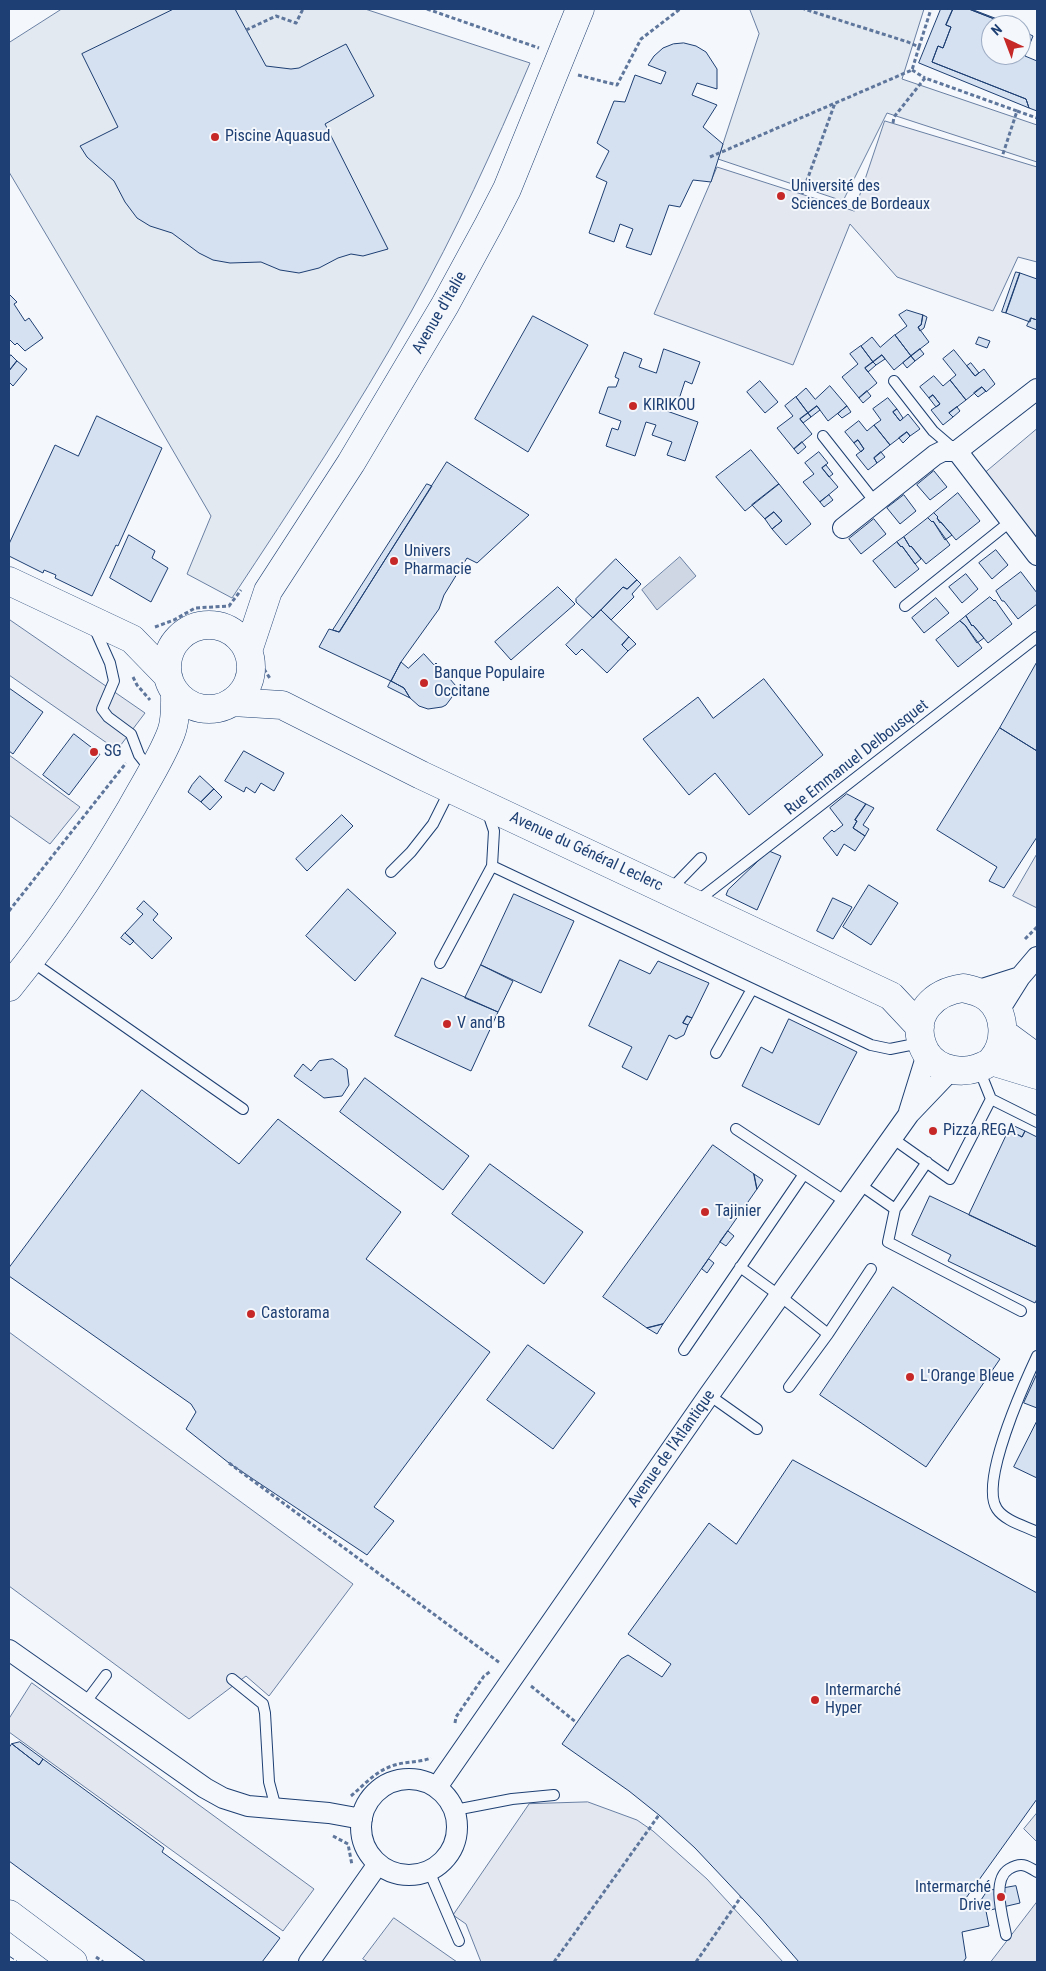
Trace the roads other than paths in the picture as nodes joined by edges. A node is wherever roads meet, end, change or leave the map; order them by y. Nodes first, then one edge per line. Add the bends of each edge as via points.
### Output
1 (580, 9) edge
2 (894, 381) dead end
3 (1037, 389) edge
4 (823, 436) dead end
5 (957, 451) junction
6 (875, 502) junction
7 (1011, 521) junction
8 (843, 528) dead end
9 (1037, 555) edge
10 (9, 581) edge
11 (254, 593) junction
12 (905, 606) dead end
13 (91, 619) junction
14 (213, 625) junction
15 (184, 632) junction
16 (1037, 637) edge
17 (132, 639) junction
18 (249, 662) junction
19 (165, 691) junction
20 (225, 705) junction
21 (282, 705) junction
22 (145, 763) junction
23 (450, 789) junction
24 (484, 805) junction
25 (701, 858) dead end
26 (492, 866) junction
27 (391, 872) dead end
28 (670, 891) junction
29 (695, 903) junction
30 (1037, 957) edge
31 (30, 960) junction
32 (440, 963) dead end
33 (1020, 976) junction
34 (9, 987) edge
35 (752, 988) junction
36 (976, 991) junction
37 (891, 996) junction
38 (938, 996) junction
39 (1001, 1022) junction
40 (923, 1041) junction
41 (716, 1053) dead end
42 (1037, 1058) edge
43 (985, 1064) junction
44 (951, 1070) junction
45 (1037, 1075) edge
46 (992, 1099) junction
47 (243, 1109) dead end
48 (909, 1114) junction
49 (1037, 1122) edge
50 (736, 1129) dead end
51 (892, 1138) junction
52 (927, 1162) junction
53 (804, 1174) junction
54 (859, 1184) junction
55 (846, 1202) junction
56 (895, 1209) junction
57 (740, 1268) junction
58 (872, 1269) dead end
59 (780, 1296) junction
60 (1021, 1311) dead end
61 (828, 1334) junction
62 (684, 1350) dead end
63 (1037, 1356) edge
64 (789, 1387) dead end
65 (709, 1395) junction
66 (757, 1429) dead end
67 (1037, 1532) edge
68 (9, 1650) edge
69 (106, 1675) dead end
70 (232, 1680) dead end
71 (85, 1703) junction
72 (437, 1787) junction
73 (554, 1795) dead end
74 (276, 1808) junction
75 (455, 1810) junction
76 (362, 1819) junction
77 (378, 1864) junction
78 (428, 1872) junction
79 (1037, 1872) edge
80 (9, 1914) edge
81 (1006, 1936) dead end
82 (459, 1941) dead end
83 (314, 1960) edge
84 (74, 1962) edge

1 - 11 street, Avenue d'Italie via 490,224 445,305 351,463
2 - 5 lane via 934,431
3 - 5 street
4 - 6 lane
5 - 6 street via 943,451 935,455
5 - 7 street
6 - 8 street
7 - 9 street
7 - 12 lane
10 - 13 street
11 - 14 street, Avenue d'Italie
11 - 18 street, Avenue d'Italie
13 - 17 street
13 - 22 lane via 110,663 114,681 102,709 131,734
14 - 15 street via 193,627
14 - 18 street via 238,636
15 - 17 street via 163,632
15 - 19 street via 171,646
16 - 29 lane, Rue Emmanuel Delbousquet
17 - 19 street
18 - 20 street via 244,690
18 - 21 street, Avenue du Général Leclerc
19 - 20 street via 206,709
19 - 22 street via 176,713 172,732
20 - 21 street, Avenue du Général Leclerc
20 - 22 street via 197,720
21 - 23 street, Avenue du Général Leclerc
22 - 31 street via 101,860
23 - 24 street, Avenue du Général Leclerc
23 - 27 lane via 433,824
24 - 26 lane via 494,831
24 - 28 street, Avenue du Général Leclerc
25 - 28 lane
26 - 32 lane
26 - 35 lane
28 - 29 street, Avenue du Général Leclerc
29 - 37 street, Avenue du Général Leclerc
30 - 33 street
31 - 34 street
31 - 47 lane
33 - 36 street
33 - 39 street
35 - 40 lane via 871,1045 890,1049
35 - 41 lane
36 - 38 street via 963,988
36 - 39 street via 988,998
37 - 38 street, Avenue du Général Leclerc
37 - 40 street, Avenue du Général Leclerc
38 - 40 street via 922,1017
39 - 42 street
39 - 43 street via 1000,1046
40 - 44 street via 941,1066
40 - 48 street, Avenue de l'Atlantique
43 - 44 street via 968,1071
43 - 45 street
43 - 46 lane
44 - 48 street, Avenue de l'Atlantique
46 - 49 lane
46 - 52 lane via 950,1179
48 - 51 street, Avenue de l'Atlantique
50 - 53 lane
51 - 52 lane
51 - 54 street, Avenue de l'Atlantique
52 - 56 lane
53 - 55 lane
53 - 57 lane
54 - 55 street, Avenue de l'Atlantique
54 - 56 lane
55 - 59 street, Avenue de l'Atlantique
56 - 60 lane via 888,1242
57 - 59 lane
57 - 62 lane
58 - 61 lane
59 - 61 lane
59 - 65 street, Avenue de l'Atlantique
61 - 64 lane
63 - 67 lane via 998,1455 994,1482 997,1509 1011,1520
65 - 66 lane
65 - 72 street, Avenue de l'Atlantique
68 - 71 street
69 - 71 lane
70 - 74 lane via 262,1704 269,1782
71 - 74 street via 223,1798 248,1806
72 - 75 street
72 - 76 street via 422,1780 406,1778 390,1782 367,1804
73 - 75 lane
74 - 76 street
75 - 78 street via 458,1824 451,1853
76 - 77 street via 364,1844
77 - 78 street via 402,1875
77 - 83 street
78 - 82 lane
79 - 81 lane via 1018,1864 1006,1871 1000,1880 1000,1908
80 - 84 street

